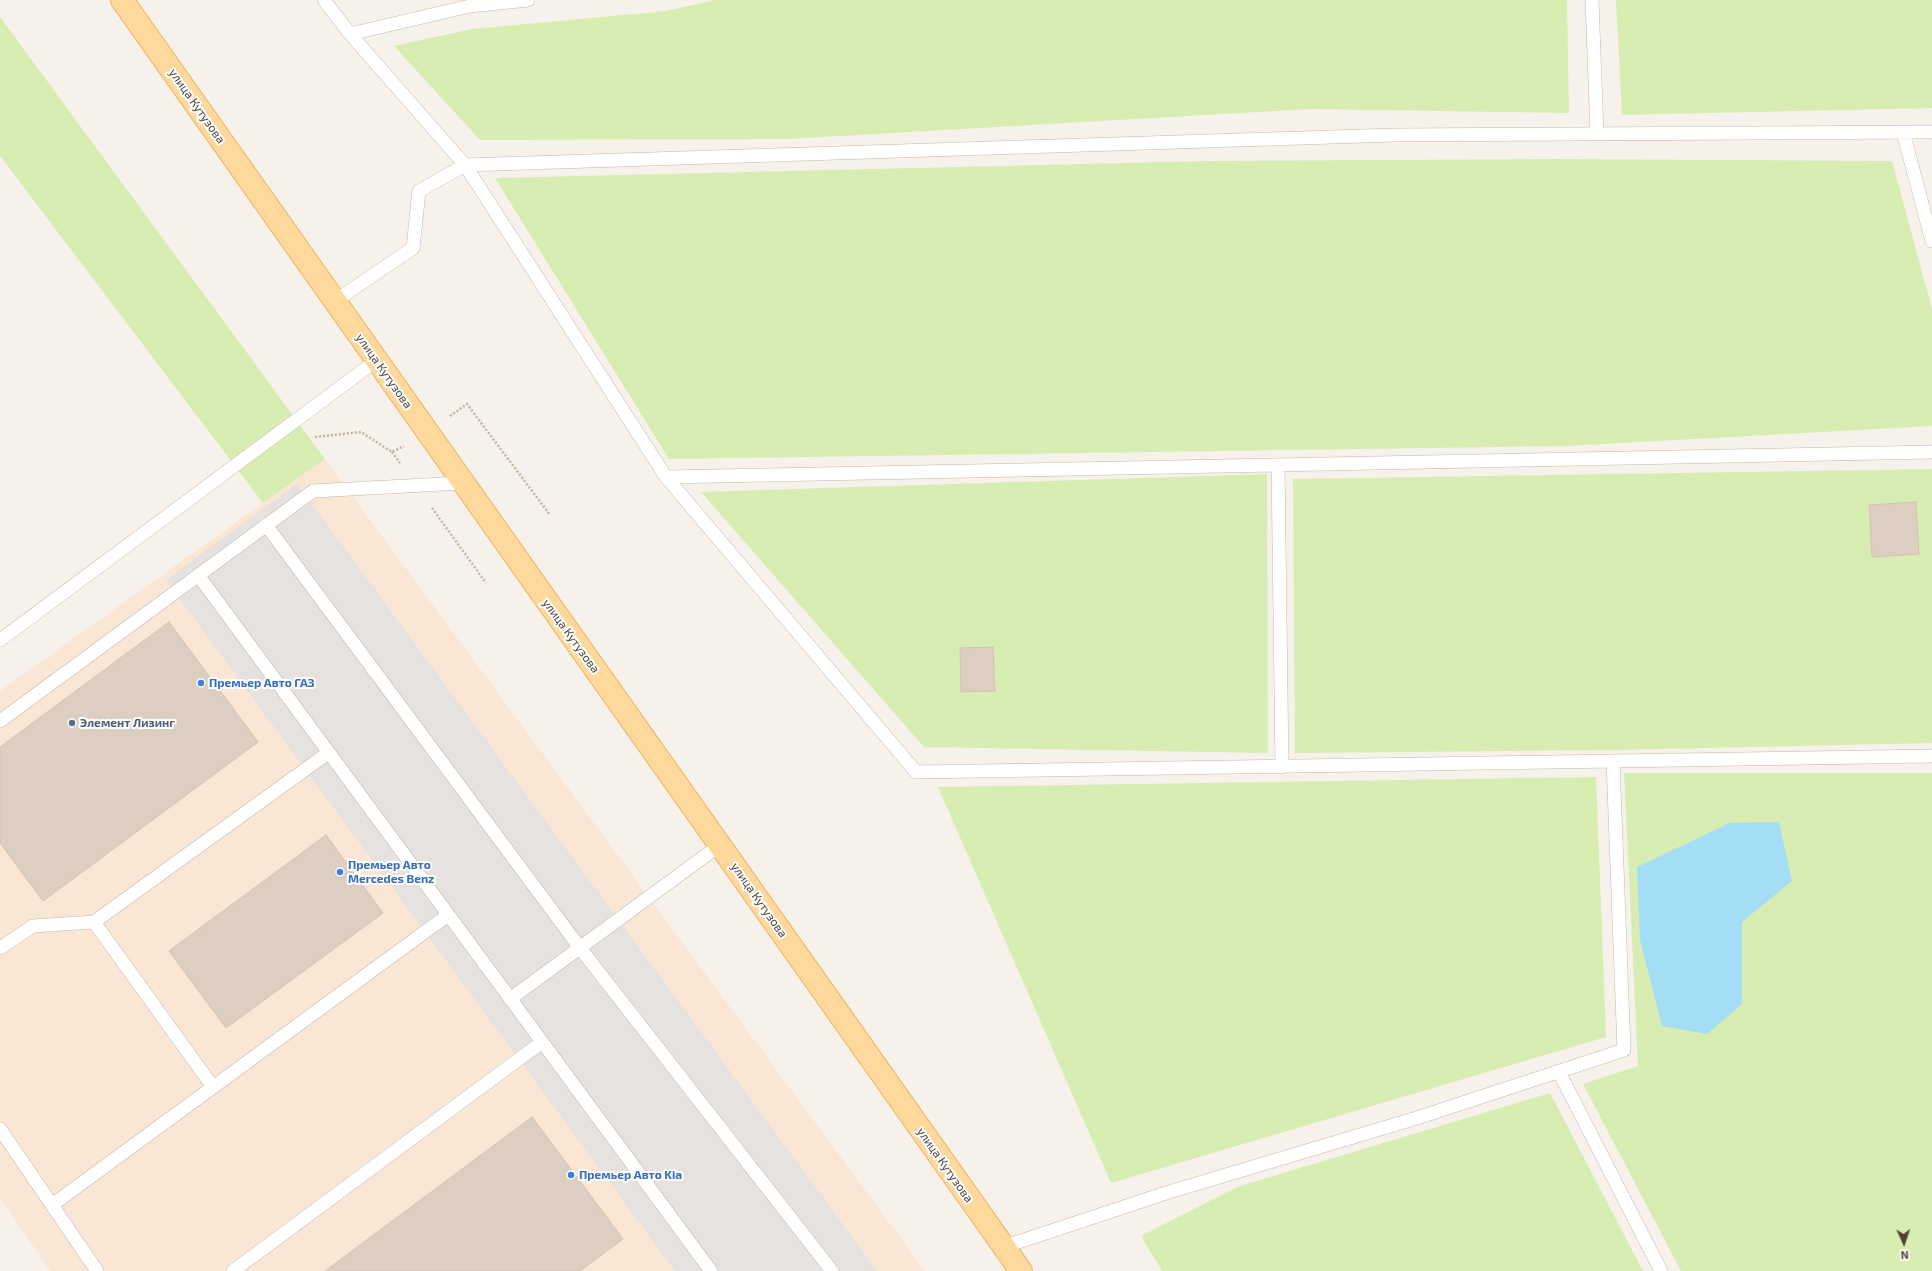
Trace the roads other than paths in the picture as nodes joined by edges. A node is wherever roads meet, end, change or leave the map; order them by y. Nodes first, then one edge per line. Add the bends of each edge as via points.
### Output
1 (122, 0) edge
2 (324, 0) edge
3 (528, 0) edge
4 (1592, 0) edge
5 (350, 34) junction
6 (1903, 132) junction
7 (1932, 132) edge
8 (1597, 134) junction
9 (465, 165) junction
10 (1932, 240) edge
11 (336, 301) junction
12 (377, 360) junction
13 (1932, 452) edge
14 (1278, 465) junction
15 (666, 477) junction
16 (462, 483) junction
17 (266, 525) junction
18 (198, 575) junction
19 (0, 640) edge
20 (0, 720) edge
21 (328, 753) junction
22 (1932, 756) edge
23 (1613, 761) junction
24 (1282, 767) junction
25 (720, 845) junction
26 (448, 915) junction
27 (94, 922) junction
28 (0, 948) edge
29 (580, 948) junction
30 (510, 999) junction
31 (542, 1042) junction
32 (1560, 1072) junction
33 (213, 1087) junction
34 (0, 1130) edge
35 (52, 1205) junction
36 (1003, 1247) junction
37 (97, 1271) edge
38 (233, 1271) edge
39 (710, 1271) edge
40 (832, 1271) edge
41 (1020, 1271) edge
42 (1661, 1271) edge

1 - 11 main road, улица Кутузова
2 - 5 lane
3 - 5 lane via 470,6
4 - 8 lane
5 - 9 lane
6 - 7 lane
6 - 8 lane
6 - 10 lane
8 - 9 lane via 1386,136
9 - 11 lane via 419,191 413,248
9 - 15 lane
11 - 12 main road, улица Кутузова
12 - 16 main road, улица Кутузова
12 - 19 lane
13 - 14 lane
14 - 15 lane
14 - 24 lane
15 - 24 lane via 916,772
16 - 17 lane via 313,491
16 - 25 main road, улица Кутузова
17 - 18 lane
17 - 29 lane
18 - 20 lane
18 - 21 lane
21 - 26 lane
21 - 27 lane
22 - 23 lane
23 - 24 lane
23 - 32 lane via 1624,1050
25 - 29 lane
25 - 36 main road, улица Кутузова
26 - 30 lane
26 - 33 lane
27 - 28 lane via 33,926
27 - 33 lane
29 - 30 lane
29 - 40 lane
30 - 31 lane
31 - 38 lane
31 - 39 lane
32 - 36 lane via 1169,1192
32 - 42 lane
33 - 35 lane
34 - 35 lane
35 - 37 lane
36 - 41 main road, улица Кутузова

